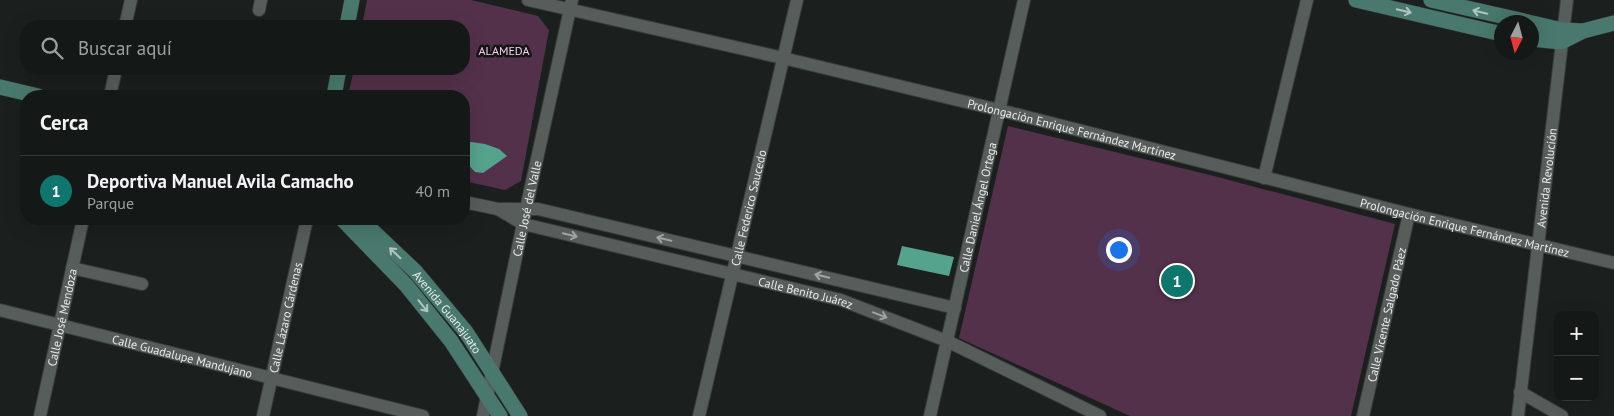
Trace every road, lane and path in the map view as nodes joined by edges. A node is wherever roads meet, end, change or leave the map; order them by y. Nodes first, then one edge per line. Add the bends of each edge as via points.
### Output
1 (131, 0) edge
2 (352, 0) edge
3 (528, 0) edge
4 (797, 0) edge
5 (1024, 0) edge
6 (1307, 0) edge
7 (1356, 0) edge
8 (1431, 0) edge
9 (1567, 0) edge
10 (571, 5) edge
11 (1497, 15) edge
12 (126, 20) edge
13 (348, 20) edge
14 (1614, 23) edge
15 (1539, 26) edge
16 (1494, 32) edge
17 (1561, 36) junction
18 (1539, 38) edge
19 (783, 58) junction
20 (115, 75) edge
21 (339, 75) edge
22 (0, 87) edge
23 (111, 90) edge
24 (335, 90) edge
25 (20, 92) edge
26 (999, 110) junction
27 (1264, 178) junction
28 (470, 203) edge
29 (498, 209) junction
30 (526, 209) junction
31 (1409, 214) junction
32 (523, 224) junction
33 (82, 225) edge
34 (306, 225) edge
35 (348, 225) edge
36 (366, 225) edge
37 (1538, 245) junction
38 (738, 257) junction
39 (1614, 263) edge
40 (72, 268) junction
41 (733, 274) junction
42 (142, 284) dead end
43 (955, 308) junction
44 (0, 310) edge
45 (60, 324) junction
46 (947, 341) junction
47 (492, 371) junction
48 (272, 378) junction
49 (1520, 392) junction
50 (487, 394) junction
51 (40, 416) edge
52 (263, 416) edge
53 (423, 416) edge
54 (483, 416) edge
55 (500, 416) edge
56 (520, 416) edge
57 (699, 416) edge
58 (930, 416) edge
59 (1100, 416) edge
60 (1363, 416) edge
61 (1518, 416) edge
62 (1562, 416) edge

1 - 12 street
2 - 13 street
3 - 10 street, Prolongación Enrique Fernández Martínez
4 - 19 street, Calle Federico Saucedo
5 - 26 street, Calle Daniel Ángel Ortega
6 - 27 street
7 -> 16 street
11 -> 8 street
9 - 17 street, Avenida Revolución
10 - 19 street, Prolongación Enrique Fernández Martínez
10 - 30 street, Calle José del Valle
14 - 17 street
15 - 17 street
17 - 18 street
17 - 37 street, Avenida Revolución
19 - 26 street, Prolongación Enrique Fernández Martínez
19 - 38 street, Calle Federico Saucedo
20 - 23 street
21 - 24 street
22 - 25 street
26 - 27 street, Prolongación Enrique Fernández Martínez
26 - 43 street, Calle Daniel Ángel Ortega
27 - 31 street, Prolongación Enrique Fernández Martínez
28 - 29 street, Calle Benito Juárez
29 - 30 street, Calle Benito Juárez
29 - 32 street, Calle Benito Juárez
30 - 32 street, Calle José del Valle
38 -> 30 street, Calle Benito Juárez via 538,209
31 - 37 street, Prolongación Enrique Fernández Martínez
31 - 60 street, Calle Vicente Salgado Páez
32 -> 41 street, Calle Benito Juárez
32 - 47 street, Calle José del Valle
33 - 40 street, Calle José Mendoza
34 - 48 street, Calle Lázaro Cárdenas
35 -> 50 street, Avenida Guanajuato via 406,285 451,341
47 -> 36 street, Avenida Guanajuato via 466,332 415,271
37 - 39 street, Prolongación Enrique Fernández Martínez
37 - 49 street, Avenida Revolución
38 - 41 street, Calle Federico Saucedo
43 -> 38 street, Calle Benito Juárez
40 - 42 street
40 - 45 street, Calle José Mendoza
41 -> 46 street, Calle Benito Juárez via 841,300
41 - 57 street, Calle Federico Saucedo
43 - 46 street, Calle Daniel Ángel Ortega
44 - 45 street, Calle Guadalupe Mandujano
45 - 48 street, Calle Guadalupe Mandujano
45 - 51 street, Calle José Mendoza
46 - 58 street, Calle Daniel Ángel Ortega
46 - 59 street, Calle Benito Juárez
47 - 50 street, Calle José del Valle
47 - 56 street, Avenida Guanajuato
48 - 52 street, Calle Lázaro Cárdenas
48 - 53 street, Calle Guadalupe Mandujano
49 - 61 street, Avenida Revolución
49 - 62 street
50 - 54 street, Calle José del Valle
50 - 55 street, Avenida Guanajuato

